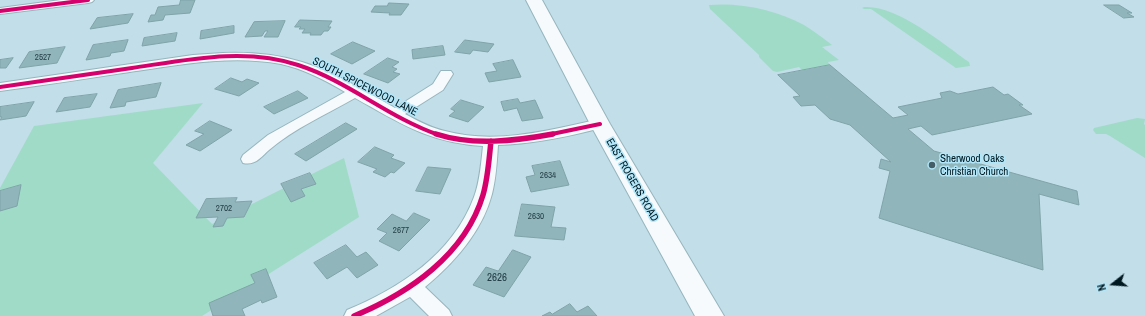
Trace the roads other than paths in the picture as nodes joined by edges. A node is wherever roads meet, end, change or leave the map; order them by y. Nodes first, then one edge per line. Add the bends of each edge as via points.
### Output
1 (88, 0) edge
2 (534, 0) edge
3 (0, 11) edge
4 (446, 74) dead end
5 (0, 87) edge
6 (355, 92) junction
7 (395, 114) junction
8 (600, 124) junction
9 (491, 141) junction
10 (249, 159) dead end
11 (412, 286) junction
12 (354, 316) edge
13 (442, 316) edge
14 (710, 316) edge

1 - 3 street
2 - 8 main road, EAST ROGERS ROAD
4 - 7 street via 438,87
5 - 6 street, SOUTH SPICEWOOD LANE via 193,59 258,57 299,65
6 - 7 street, SOUTH SPICEWOOD LANE
6 - 10 street via 273,138
7 - 9 street, SOUTH SPICEWOOD LANE via 440,135
8 - 9 street, SOUTH SPICEWOOD LANE via 529,138
8 - 14 main road, EAST ROGERS ROAD
9 - 11 street via 483,195 471,224 448,253
11 - 12 street
11 - 13 street

